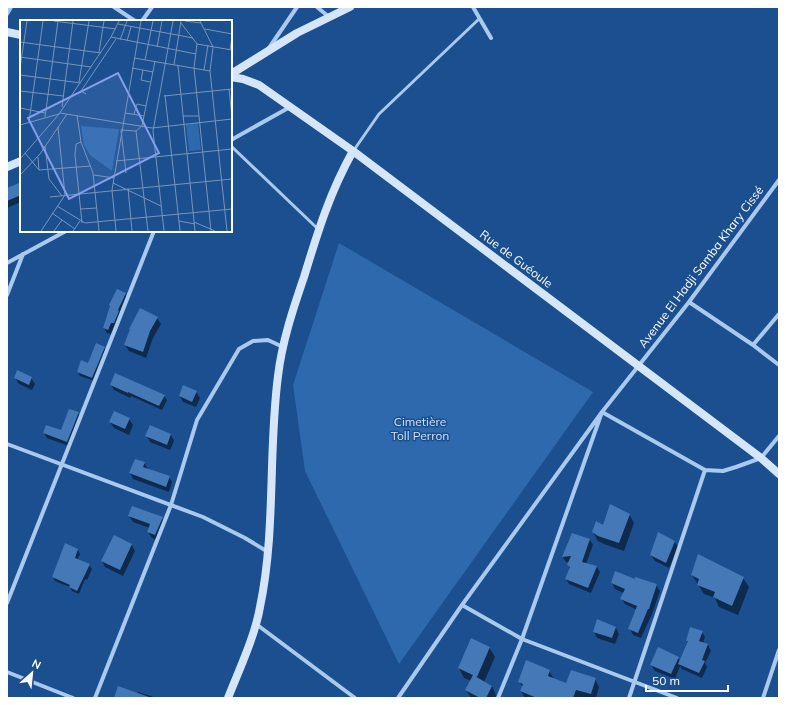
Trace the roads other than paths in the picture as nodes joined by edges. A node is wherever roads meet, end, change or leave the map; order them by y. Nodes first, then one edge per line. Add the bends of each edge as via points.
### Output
1 (11, 7) edge
2 (114, 7) edge
3 (152, 7) edge
4 (298, 7) edge
5 (317, 7) edge
6 (350, 7) edge
7 (472, 7) edge
8 (7, 14) edge
9 (329, 17) junction
10 (479, 18) junction
11 (134, 20) edge
12 (143, 20) edge
13 (7, 32) edge
14 (20, 35) edge
15 (491, 38) dead end
16 (266, 52) junction
17 (232, 75) edge
18 (232, 76) edge
19 (290, 107) junction
20 (232, 139) edge
21 (232, 147) edge
22 (353, 151) junction
23 (20, 161) edge
24 (7, 167) edge
25 (779, 180) edge
26 (318, 230) junction
27 (64, 232) edge
28 (154, 232) edge
29 (23, 254) junction
30 (7, 263) edge
31 (7, 295) edge
32 (689, 302) junction
33 (779, 314) edge
34 (753, 345) junction
35 (283, 347) junction
36 (779, 365) edge
37 (639, 366) junction
38 (602, 412) junction
39 (779, 436) edge
40 (7, 444) edge
41 (760, 458) junction
42 (62, 465) junction
43 (706, 470) junction
44 (779, 474) edge
45 (171, 505) junction
46 (268, 552) junction
47 (7, 603) edge
48 (462, 605) junction
49 (256, 624) junction
50 (522, 639) junction
51 (779, 650) edge
52 (7, 672) edge
53 (635, 683) junction
54 (74, 698) edge
55 (95, 698) edge
56 (228, 698) edge
57 (355, 698) edge
58 (398, 698) edge
59 (498, 698) edge
60 (629, 698) edge
61 (677, 698) edge
62 (763, 698) edge

1 - 8 street
2 - 11 street
3 - 12 street
4 - 16 street
5 - 9 street
6 - 9 street
7 - 10 street
9 - 16 street
10 - 15 street
10 - 22 lane via 379,114
13 - 14 street
16 - 17 street
18 - 19 street, Rue de Guéoule via 259,85
19 - 20 street
19 - 22 street, Rue de Guéoule
21 - 26 lane
22 - 26 street via 332,192
22 - 37 street, Rue de Guéoule
23 - 24 street
25 - 32 street, Avenue El Hadji Samba Khary Cissé
26 - 35 street
27 - 29 street
28 - 42 street
29 - 30 street
29 - 31 street
32 - 34 street
32 - 37 street, Avenue El Hadji Samba Khary Cissé
33 - 34 street
34 - 36 street
35 - 45 street via 268,340 253,341 239,349 197,420
35 - 46 street via 274,412
37 - 38 street, Avenue El Hadji Samba Khary Cissé
37 - 41 street, Rue de Guéoule
38 - 43 street
38 - 48 street, Avenue El Hadji Samba Khary Cissé
38 - 50 street
39 - 41 street
40 - 42 street
41 - 43 street via 723,471
41 - 44 street, Rue de Guéoule
42 - 45 street
42 - 47 street
43 - 53 street
45 - 46 street via 203,517
45 - 55 street
46 - 49 street
48 - 50 street
48 - 58 street, Avenue El Hadji Samba Khary Cissé
49 - 56 street
49 - 57 street
50 - 53 street
50 - 59 street
51 - 62 street
52 - 54 street
53 - 60 street
53 - 61 street

